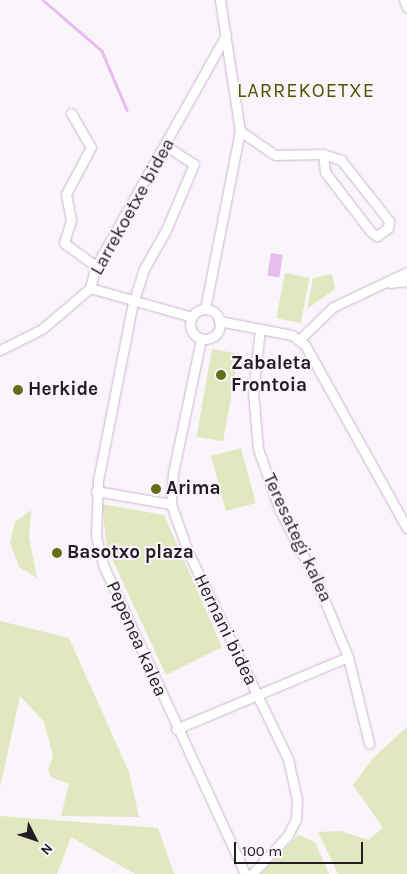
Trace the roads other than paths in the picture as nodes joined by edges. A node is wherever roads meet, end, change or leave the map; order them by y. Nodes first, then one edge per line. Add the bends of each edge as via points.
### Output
1 (220, 0) edge
2 (404, 0) edge
3 (407, 7) edge
4 (226, 35) junction
5 (71, 113) dead end
6 (240, 131) junction
7 (166, 146) junction
8 (323, 154) junction
9 (96, 266) junction
10 (407, 272) edge
11 (407, 281) edge
12 (382, 284) junction
13 (90, 288) junction
14 (133, 302) junction
15 (205, 309) junction
16 (192, 317) junction
17 (220, 321) junction
18 (260, 329) junction
19 (202, 339) junction
20 (300, 339) junction
21 (0, 350) edge
22 (96, 491) junction
23 (171, 504) junction
24 (407, 528) edge
25 (348, 657) junction
26 (255, 693) junction
27 (176, 729) junction
28 (369, 743) dead end
29 (245, 874) edge
30 (252, 874) edge

1 - 4 street
2 - 3 street
4 - 6 street
4 - 7 street, Larrekoetxe bidea via 218,43
5 - 9 street via 91,147 66,194 71,220 64,243
6 - 8 street via 275,155
6 - 15 street
7 - 9 street, Larrekoetxe bidea
7 - 14 street, Pepenea kalea via 194,164 166,230 144,269
8 - 8 street via 325,172 372,232 377,236 388,228 389,221 347,167
9 - 13 street, Larrekoetxe bidea
10 - 12 street
11 - 12 street
12 - 20 street via 333,306
13 - 14 street, Larrekoetxe bidea
13 - 21 street via 42,329
14 - 16 street, Larrekoetxe bidea
14 - 22 street, Pepenea kalea
15 - 16 street
15 - 17 street
16 - 19 street via 191,330
17 - 18 street
17 - 19 street via 214,336
18 - 20 street
18 - 25 street, Teresategi kalea via 254,384 258,449 280,511 316,580
19 - 23 street, Hernani bidea via 182,426
20 - 24 street
22 - 23 street
22 - 27 street, Pepenea kalea via 94,521 99,552
23 - 26 street, Hernani bidea via 188,552
25 - 26 street
25 - 28 street, Teresategi kalea
26 - 27 street
26 - 30 street, Hernani bidea via 288,759 297,800 296,819 288,835
27 - 29 street, Pepenea kalea

